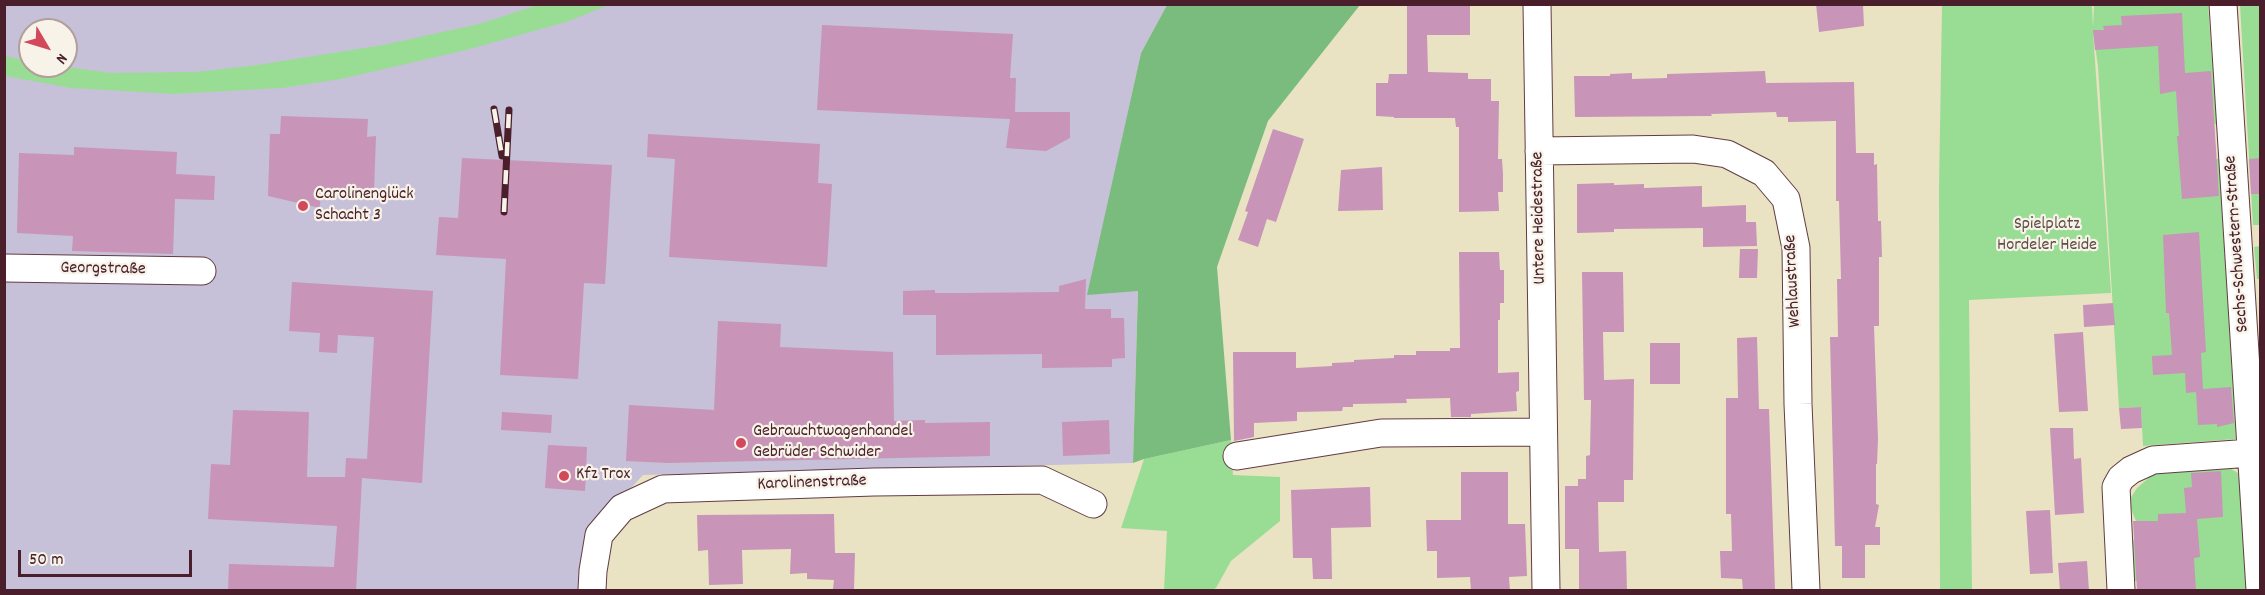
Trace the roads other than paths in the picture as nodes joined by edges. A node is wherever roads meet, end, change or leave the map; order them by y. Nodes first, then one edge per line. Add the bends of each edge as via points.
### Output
1 (1537, 4) edge
2 (2223, 4) edge
3 (1539, 151) junction
4 (4, 268) edge
5 (202, 271) dead end
6 (2251, 290) edge
7 (1543, 432) junction
8 (2251, 453) junction
9 (1238, 456) dead end
10 (1093, 504) dead end
11 (592, 591) edge
12 (1545, 591) edge
13 (1806, 591) edge
14 (2121, 591) edge
15 (2260, 591) edge

1 - 3 street, Untere Heidestraße
2 - 6 street, Sechs-Schwestern-Straße
3 - 7 street, Untere Heidestraße
3 - 13 street, Wehlaustraße via 1694,149 1727,154 1764,173 1786,199 1796,249
4 - 5 street, Georgstraße
6 - 8 street, Sechs-Schwestern-Straße
7 - 9 street via 1382,433
7 - 12 street, Untere Heidestraße
8 - 14 street via 2153,460 2121,478 2116,487
8 - 15 street, Sechs-Schwestern-Straße
10 - 11 street, Karolinenstraße via 1042,480 663,489 622,508 599,535

